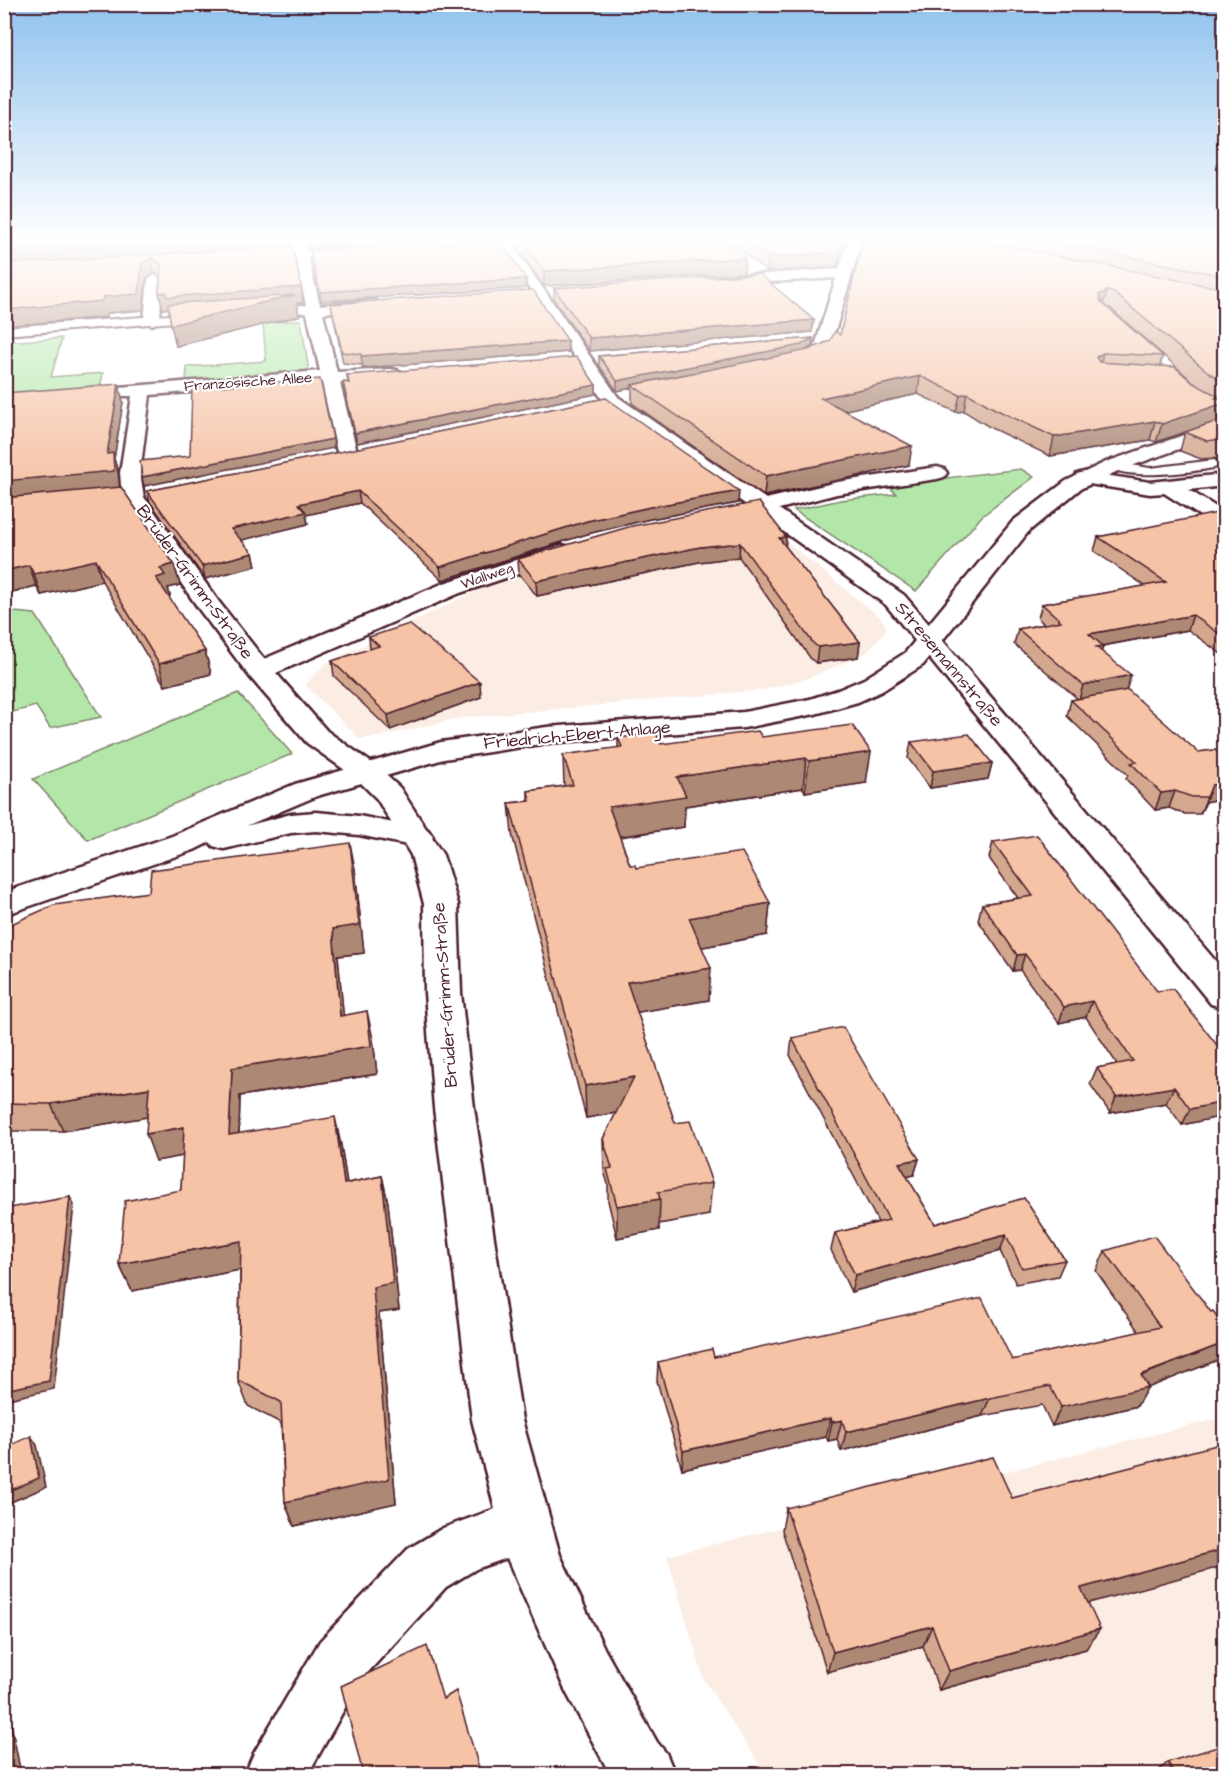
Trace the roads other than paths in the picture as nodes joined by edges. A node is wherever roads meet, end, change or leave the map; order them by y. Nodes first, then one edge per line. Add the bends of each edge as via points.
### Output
1 (111, 323) edge
2 (317, 323) edge
3 (559, 323) edge
4 (828, 323) edge
5 (4, 331) edge
6 (824, 333) junction
7 (803, 341) edge
8 (606, 356) edge
9 (583, 358) junction
10 (559, 360) edge
11 (775, 366) edge
12 (405, 373) edge
13 (329, 377) junction
14 (142, 390) junction
15 (100, 393) edge
16 (634, 396) edge
17 (612, 401) junction
18 (591, 405) edge
19 (1224, 427) edge
20 (369, 448) edge
21 (346, 452) junction
22 (325, 457) edge
23 (1113, 466) junction
24 (1211, 467) edge
25 (937, 473) dead end
26 (1084, 478) junction
27 (1169, 487) junction
28 (156, 492) edge
29 (123, 498) junction
30 (763, 506) junction
31 (724, 513) edge
32 (1224, 521) edge
33 (582, 545) edge
34 (931, 639) junction
35 (259, 670) junction
36 (366, 772) junction
37 (417, 837) junction
38 (183, 843) junction
39 (4, 904) edge
40 (1224, 995) edge
41 (526, 1525) junction
42 (275, 1774) edge
43 (645, 1774) edge

1 - 5 street
2 - 13 street, Französische Allee
3 - 9 street
4 - 6 street
6 - 7 street
6 - 11 street via 821,352 816,356
8 - 9 street
9 - 10 street
9 - 17 street
12 - 13 street
13 - 14 street, Französische Allee
13 - 21 street
14 - 15 street, Französische Allee
14 - 29 street
16 - 17 street
17 - 18 street
17 - 30 street, Stresemannstraße
19 - 23 street, Friedrich-Ebert-Anlage
20 - 21 street
21 - 22 street
23 - 24 lane via 1150,472
23 - 26 street, Friedrich-Ebert-Anlage
24 - 27 street
25 - 30 street via 837,488
26 - 27 street via 1139,487
26 - 34 street, Friedrich-Ebert-Anlage via 1021,526
27 - 32 street
28 - 29 street
29 - 35 street, Brüder-Grimm-Straße
30 - 31 street
30 - 34 street, Stresemannstraße via 895,600
33 - 35 street, Wallweg via 452,588
34 - 36 street, Friedrich-Ebert-Anlage via 914,659 873,685 815,706 744,720 503,740 441,751
34 - 40 street, Stresemannstraße
35 - 36 street, Brüder-Grimm-Straße via 317,737
36 - 37 street, Brüder-Grimm-Straße via 389,794
36 - 38 street, Friedrich-Ebert-Anlage via 278,801
37 - 38 street via 332,820 298,822 237,838
37 - 41 street, Brüder-Grimm-Straße via 427,855 441,904 443,993 455,1120 497,1420
38 - 39 street, Friedrich-Ebert-Anlage
41 - 42 street via 462,1547 427,1568 340,1660
41 - 43 street, Brüder-Grimm-Straße via 536,1561 585,1670

